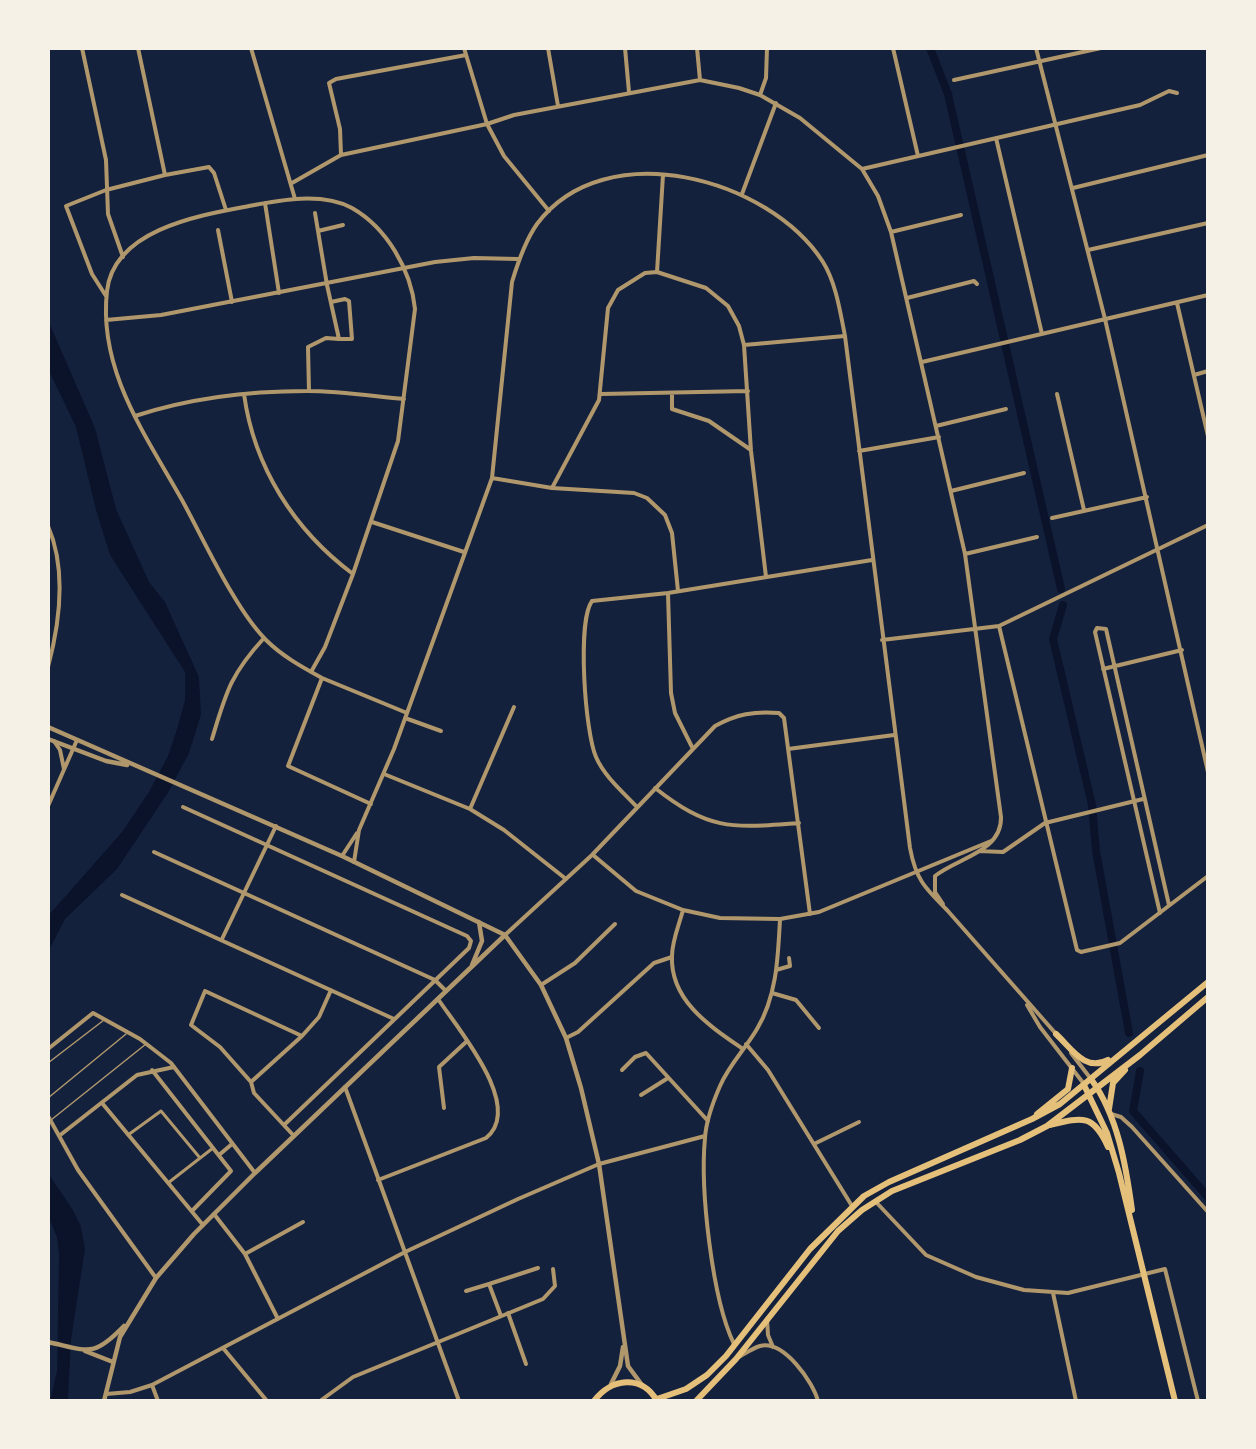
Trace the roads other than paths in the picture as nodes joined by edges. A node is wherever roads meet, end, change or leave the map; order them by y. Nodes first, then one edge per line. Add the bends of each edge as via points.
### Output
1 (82, 48) edge
2 (138, 48) edge
3 (251, 48) edge
4 (464, 48) edge
5 (548, 48) edge
6 (626, 48) edge
7 (697, 48) edge
8 (767, 48) edge
9 (893, 48) edge
10 (1036, 48) edge
11 (1101, 48) edge
12 (466, 55) junction
13 (1041, 61) junction
14 (700, 80) junction
15 (954, 80) dead end
16 (629, 92) junction
17 (1177, 93) dead end
18 (760, 95) junction
19 (776, 103) junction
20 (558, 106) junction
21 (1057, 123) junction
22 (487, 124) junction
23 (996, 138) junction
24 (341, 155) junction
25 (1208, 155) edge
26 (918, 156) junction
27 (862, 169) junction
28 (165, 175) junction
29 (663, 175) junction
30 (292, 183) junction
31 (1073, 188) junction
32 (106, 190) junction
33 (742, 194) junction
34 (295, 199) junction
35 (265, 203) junction
36 (226, 210) junction
37 (549, 212) junction
38 (315, 213) dead end
39 (960, 215) dead end
40 (1208, 223) edge
41 (343, 225) dead end
42 (218, 230) dead end
43 (318, 231) junction
44 (891, 232) junction
45 (1088, 250) junction
46 (123, 257) junction
47 (518, 259) junction
48 (402, 268) junction
49 (657, 272) junction
50 (977, 284) dead end
51 (327, 285) junction
52 (279, 293) junction
53 (1208, 295) edge
54 (107, 297) junction
55 (907, 298) junction
56 (232, 302) junction
57 (331, 302) junction
58 (1177, 303) junction
59 (1105, 319) junction
60 (106, 320) junction
61 (1042, 334) junction
62 (845, 336) junction
63 (339, 339) junction
64 (744, 345) junction
65 (922, 362) junction
66 (1208, 372) edge
67 (1194, 375) junction
68 (309, 391) junction
69 (748, 391) junction
70 (672, 392) junction
71 (244, 394) junction
72 (601, 394) junction
73 (1057, 394) dead end
74 (404, 399) junction
75 (1006, 408) dead end
76 (135, 416) junction
77 (936, 426) junction
78 (1208, 436) edge
79 (939, 437) junction
80 (751, 451) junction
81 (859, 451) junction
82 (1024, 473) dead end
83 (492, 478) junction
84 (552, 488) junction
85 (951, 490) junction
86 (1147, 496) junction
87 (1084, 510) junction
88 (1052, 518) dead end
89 (372, 522) junction
90 (1208, 525) edge
91 (48, 526) edge
92 (1037, 537) dead end
93 (1158, 549) junction
94 (464, 552) junction
95 (965, 554) junction
96 (872, 560) junction
97 (353, 574) junction
98 (766, 577) junction
99 (678, 591) junction
100 (668, 593) junction
101 (999, 626) junction
102 (977, 629) junction
103 (264, 638) junction
104 (882, 640) junction
105 (1182, 650) junction
106 (1114, 666) junction
107 (48, 667) edge
108 (1103, 669) junction
109 (311, 672) junction
110 (322, 678) junction
111 (514, 707) dead end
112 (406, 716) junction
113 (48, 728) edge
114 (441, 731) dead end
115 (894, 735) junction
116 (48, 739) edge
117 (212, 739) dead end
118 (77, 740) junction
119 (54, 741) junction
120 (692, 747) junction
121 (73, 749) junction
122 (788, 749) junction
123 (130, 765) junction
124 (64, 770) junction
125 (1208, 772) edge
126 (384, 774) junction
127 (655, 788) junction
128 (1143, 799) junction
129 (1133, 802) junction
130 (371, 804) junction
131 (48, 806) edge
132 (183, 807) dead end
133 (637, 807) junction
134 (470, 809) junction
135 (799, 823) junction
136 (1045, 823) junction
137 (276, 826) junction
138 (359, 830) junction
139 (994, 840) junction
140 (267, 845) junction
141 (980, 851) junction
142 (154, 852) dead end
143 (592, 855) junction
144 (342, 856) junction
145 (354, 862) junction
146 (915, 873) junction
147 (1208, 876) edge
148 (566, 879) junction
149 (245, 893) junction
150 (122, 895) dead end
151 (1169, 905) junction
152 (683, 910) junction
153 (947, 910) junction
154 (1160, 913) junction
155 (810, 914) junction
156 (780, 919) junction
157 (479, 922) junction
158 (615, 924) dead end
159 (505, 935) junction
160 (222, 939) junction
161 (672, 957) junction
162 (789, 958) dead end
163 (471, 968) junction
164 (776, 970) junction
165 (435, 980) junction
166 (1208, 982) edge
167 (541, 985) junction
168 (332, 990) junction
169 (446, 991) junction
170 (772, 993) junction
171 (1208, 997) edge
172 (438, 999) junction
173 (1025, 1001) junction
174 (106, 1019) junction
175 (394, 1019) junction
176 (819, 1028) dead end
177 (128, 1032) junction
178 (1056, 1034) junction
179 (302, 1036) junction
180 (566, 1038) junction
181 (466, 1042) junction
182 (146, 1044) junction
183 (746, 1044) junction
184 (48, 1048) edge
185 (742, 1049) junction
186 (1115, 1057) junction
187 (1131, 1061) junction
188 (48, 1063) edge
189 (174, 1067) junction
190 (1072, 1068) junction
191 (152, 1070) junction
192 (622, 1070) dead end
193 (668, 1078) junction
194 (1091, 1079) junction
195 (252, 1082) junction
196 (1084, 1085) junction
197 (1097, 1087) junction
198 (345, 1088) junction
199 (1090, 1093) junction
200 (641, 1095) dead end
201 (48, 1098) edge
202 (102, 1103) junction
203 (444, 1108) dead end
204 (1110, 1112) junction
205 (48, 1116) edge
206 (1032, 1119) junction
207 (51, 1121) junction
208 (708, 1121) junction
209 (859, 1122) dead end
210 (284, 1125) junction
211 (1047, 1125) junction
212 (128, 1135) junction
213 (59, 1136) junction
214 (294, 1136) junction
215 (705, 1136) junction
216 (232, 1144) junction
217 (814, 1144) junction
218 (213, 1148) junction
219 (219, 1155) junction
220 (201, 1158) junction
221 (599, 1164) junction
222 (255, 1173) junction
223 (1119, 1173) junction
224 (378, 1180) junction
225 (168, 1183) junction
226 (875, 1201) junction
227 (852, 1206) junction
228 (192, 1211) junction
229 (1208, 1212) edge
230 (214, 1214) junction
231 (303, 1222) dead end
232 (203, 1225) junction
233 (1136, 1241) junction
234 (405, 1252) junction
235 (245, 1254) junction
236 (538, 1268) dead end
237 (553, 1269) dead end
238 (1144, 1275) junction
239 (156, 1278) junction
240 (489, 1284) junction
241 (465, 1291) dead end
242 (1053, 1293) junction
243 (508, 1313) junction
244 (501, 1316) junction
245 (767, 1318) junction
246 (278, 1319) junction
247 (126, 1324) junction
248 (437, 1341) junction
249 (48, 1342) edge
250 (624, 1345) junction
251 (735, 1345) junction
252 (774, 1347) junction
253 (223, 1348) junction
254 (83, 1350) junction
255 (736, 1359) junction
256 (113, 1362) junction
257 (526, 1364) dead end
258 (611, 1384) junction
259 (152, 1385) junction
260 (642, 1385) junction
261 (106, 1394) junction
262 (816, 1395) junction
263 (657, 1400) edge
264 (104, 1401) edge
265 (158, 1401) edge
266 (267, 1401) edge
267 (320, 1401) edge
268 (459, 1401) edge
269 (594, 1401) edge
270 (696, 1401) edge
271 (812, 1401) edge
272 (818, 1401) edge
273 (1076, 1401) edge
274 (1174, 1401) edge
275 (1198, 1401) edge

1 - 32 street via 106,160
2 - 28 street
3 - 30 street
4 - 12 street
5 - 20 street
6 - 16 street
7 - 14 street
8 - 18 street via 766,78
9 - 26 street
10 - 13 street
11 - 13 street
12 - 22 street
12 - 24 street via 329,83 340,129
13 - 15 street
13 - 21 street
14 - 16 street
14 - 18 street
16 - 20 street
17 - 21 street
18 - 19 street
19 - 27 street via 837,146
19 - 33 street
20 - 22 street
21 - 23 street
21 - 31 street
22 - 24 street
22 - 37 street via 504,156
23 - 26 street
23 - 61 street
24 - 30 street
25 - 31 street
26 - 27 street
27 - 44 street via 878,196
28 - 32 street
28 - 36 street via 209,167
29 - 33 street via 699,178
29 - 37 street via 602,181 572,194
29 - 49 street
30 - 34 street
31 - 45 street
32 - 46 street via 108,214
32 - 54 street via 68,204 66,211 92,274
33 - 62 street via 778,215 824,263 836,293
34 - 35 street
34 - 48 street via 351,208 380,231
35 - 36 street
35 - 52 street
36 - 46 street via 185,218 161,228
37 - 47 street via 537,224
38 - 43 street
39 - 44 street
40 - 45 street
41 - 43 street
42 - 56 street
43 - 51 street
44 - 55 street
45 - 59 street
46 - 54 street via 110,275
47 - 48 street via 474,258
47 - 83 street via 512,282
48 - 51 street
48 - 74 street via 413,294 414,309
49 - 64 street via 706,288 728,306
49 - 72 street via 634,278 612,299 605,333
50 - 55 street via 974,281
51 - 52 street
51 - 57 street
52 - 56 street
53 - 58 street
54 - 60 street
55 - 65 street
56 - 60 street
57 - 63 street
57 - 63 street via 349,301 352,339
58 - 59 street
58 - 67 street
59 - 61 street
59 - 86 street
60 - 76 street via 113,368
61 - 65 street
62 - 64 street
62 - 81 street
63 - 68 street via 326,338 308,347
64 - 69 street
65 - 77 street
66 - 67 street
67 - 78 street
68 - 71 street
68 - 74 street
69 - 70 street
69 - 80 street
70 - 72 street
70 - 80 street via 672,409 709,421
71 - 76 street via 187,402
71 - 97 street via 257,450 282,498 325,554
72 - 84 street
73 - 87 street
74 - 89 street via 398,441
75 - 77 street
76 - 103 street via 233,591
77 - 79 street
79 - 81 street
79 - 85 street
80 - 98 street
81 - 96 street
82 - 85 street
83 - 84 street
83 - 94 street
84 - 99 street via 634,493 647,498 665,515 672,533
85 - 95 street
86 - 87 street
86 - 93 street
87 - 88 street
89 - 94 street
89 - 97 street
90 - 93 street
91 - 107 street via 58,559 59,602
92 - 95 street
93 - 101 street
93 - 105 street
94 - 112 street
95 - 102 street
96 - 98 street
96 - 104 street
97 - 109 street via 325,647
98 - 99 street
99 - 100 street
100 - 120 street via 671,693 675,713
100 - 133 street via 601,598 592,601 585,618 590,740 605,773
101 - 102 street
101 - 136 street
102 - 104 street
102 - 139 street via 1001,817
103 - 109 street
103 - 117 street via 240,664 230,683
104 - 115 street
105 - 106 street
105 - 125 street
106 - 108 street
106 - 108 street via 1106,630 1097,628
106 - 128 street
108 - 129 street
109 - 110 street
110 - 112 street
110 - 130 street via 288,766
111 - 134 street
112 - 114 street
112 - 126 street
113 - 118 street
115 - 122 street
115 - 146 street
116 - 119 street
118 - 121 street
118 - 123 street
119 - 121 street
119 - 124 street
120 - 122 street via 715,726 739,714 779,712 784,718
120 - 127 street
121 - 123 street
121 - 124 street
122 - 135 street
123 - 137 street
124 - 131 street
126 - 130 street
126 - 134 street
127 - 133 street
127 - 135 street via 679,807 713,823 742,827
128 - 129 street
128 - 151 street
129 - 136 street
129 - 154 street
130 - 138 street
132 - 140 street
133 - 143 street
134 - 148 street via 504,830
135 - 155 street
136 - 141 street via 1003,852
136 - 154 street via 1074,945 1081,952 1114,945
137 - 140 street
137 - 144 street
138 - 144 street
138 - 145 street
139 - 141 street
139 - 146 street
140 - 149 street
140 - 165 street via 467,936 470,948
141 - 153 street via 935,876 935,892
142 - 149 street
143 - 148 street
143 - 152 street via 636,891
144 - 145 street
145 - 157 street
146 - 153 street
146 - 155 street
147 - 151 street
148 - 159 street
149 - 160 street
149 - 165 street
150 - 160 street
151 - 154 street
152 - 156 street via 720,918
152 - 161 street
153 - 173 street
155 - 156 street
156 - 164 street
157 - 159 street
157 - 163 street via 482,941
158 - 167 street via 575,963
159 - 163 street
159 - 167 street
160 - 168 street
161 - 180 street via 654,963 578,1032
161 - 185 street via 681,993 689,1006
162 - 164 street via 790,966
163 - 169 street
164 - 170 street
165 - 169 street
165 - 175 street
166 - 186 highway
167 - 180 street
168 - 175 street
168 - 179 street via 319,1017
169 - 172 street
170 - 176 street via 796,1000
170 - 183 street via 758,1028
171 - 187 highway
172 - 181 street
172 - 198 street
173 - 178 street
173 - 190 street
174 - 177 street
174 - 184 street via 93,1013
174 - 188 lane
175 - 210 street
177 - 182 street
177 - 201 lane
178 - 186 highway via 1086,1063 1101,1064
178 - 194 street
179 - 195 street
179 - 195 street via 205,991 190,1025 220,1047
180 - 221 street
181 - 203 street via 439,1067
181 - 224 street via 495,1091 499,1110 493,1132
182 - 189 street
182 - 207 lane
183 - 185 street
183 - 217 street via 768,1070
185 - 208 street via 721,1085
186 - 194 highway
187 - 197 highway
187 - 204 highway via 1113,1083
189 - 191 street
189 - 216 street
190 - 196 street
190 - 206 highway via 1068,1089
191 - 202 street via 137,1075
191 - 218 street
192 - 193 street via 635,1057 646,1053
193 - 200 street
193 - 208 street
194 - 196 highway
194 - 197 highway
195 - 210 street via 254,1093
196 - 199 highway
196 - 206 highway
197 - 199 highway
197 - 204 highway
198 - 214 street
198 - 224 street
199 - 211 highway
199 - 223 highway
202 - 212 street
202 - 213 street
204 - 229 street via 1132,1127
204 - 233 highway via 1129,1185
205 - 207 street
206 - 227 highway via 889,1182
207 - 213 street
208 - 215 street
209 - 217 street
210 - 214 street
211 - 223 highway via 1071,1119 1096,1124
211 - 226 highway
212 - 220 street via 161,1111
212 - 225 street
213 - 239 street via 78,1170
214 - 222 street
215 - 221 street
215 - 251 street via 707,1216 717,1290 726,1328
216 - 219 street
216 - 222 street
217 - 227 street
218 - 219 street
218 - 220 street
219 - 228 street via 230,1168 230,1175
220 - 225 street
221 - 234 street
221 - 250 street
222 - 230 street
223 - 233 highway
224 - 234 street
225 - 228 street
226 - 242 street via 906,1237 932,1259 986,1280
226 - 245 highway via 838,1231
227 - 251 highway via 810,1249
228 - 232 street
230 - 232 street
230 - 235 street
231 - 235 street
232 - 239 street
233 - 238 highway
234 - 246 street
234 - 248 street
235 - 246 street
236 - 240 street
237 - 243 street via 555,1283 549,1295
238 - 242 street
238 - 274 highway
238 - 275 street via 1165,1269
239 - 247 street
240 - 241 street
240 - 244 street
242 - 273 street
243 - 244 street
243 - 257 street
244 - 248 street
245 - 252 street via 768,1335
245 - 255 highway
246 - 253 street
247 - 254 street via 106,1344
247 - 256 street
248 - 267 street via 353,1377
248 - 268 street
249 - 254 street
250 - 258 street
250 - 260 street via 631,1373
251 - 263 highway via 707,1375 686,1389
252 - 255 street via 760,1346
252 - 262 street via 805,1372
253 - 259 street
253 - 266 street
254 - 256 street
255 - 270 highway
256 - 261 street
258 - 260 highway
258 - 269 highway
259 - 261 street
259 - 265 street
260 - 263 highway
261 - 264 street
262 - 271 street
262 - 272 street

